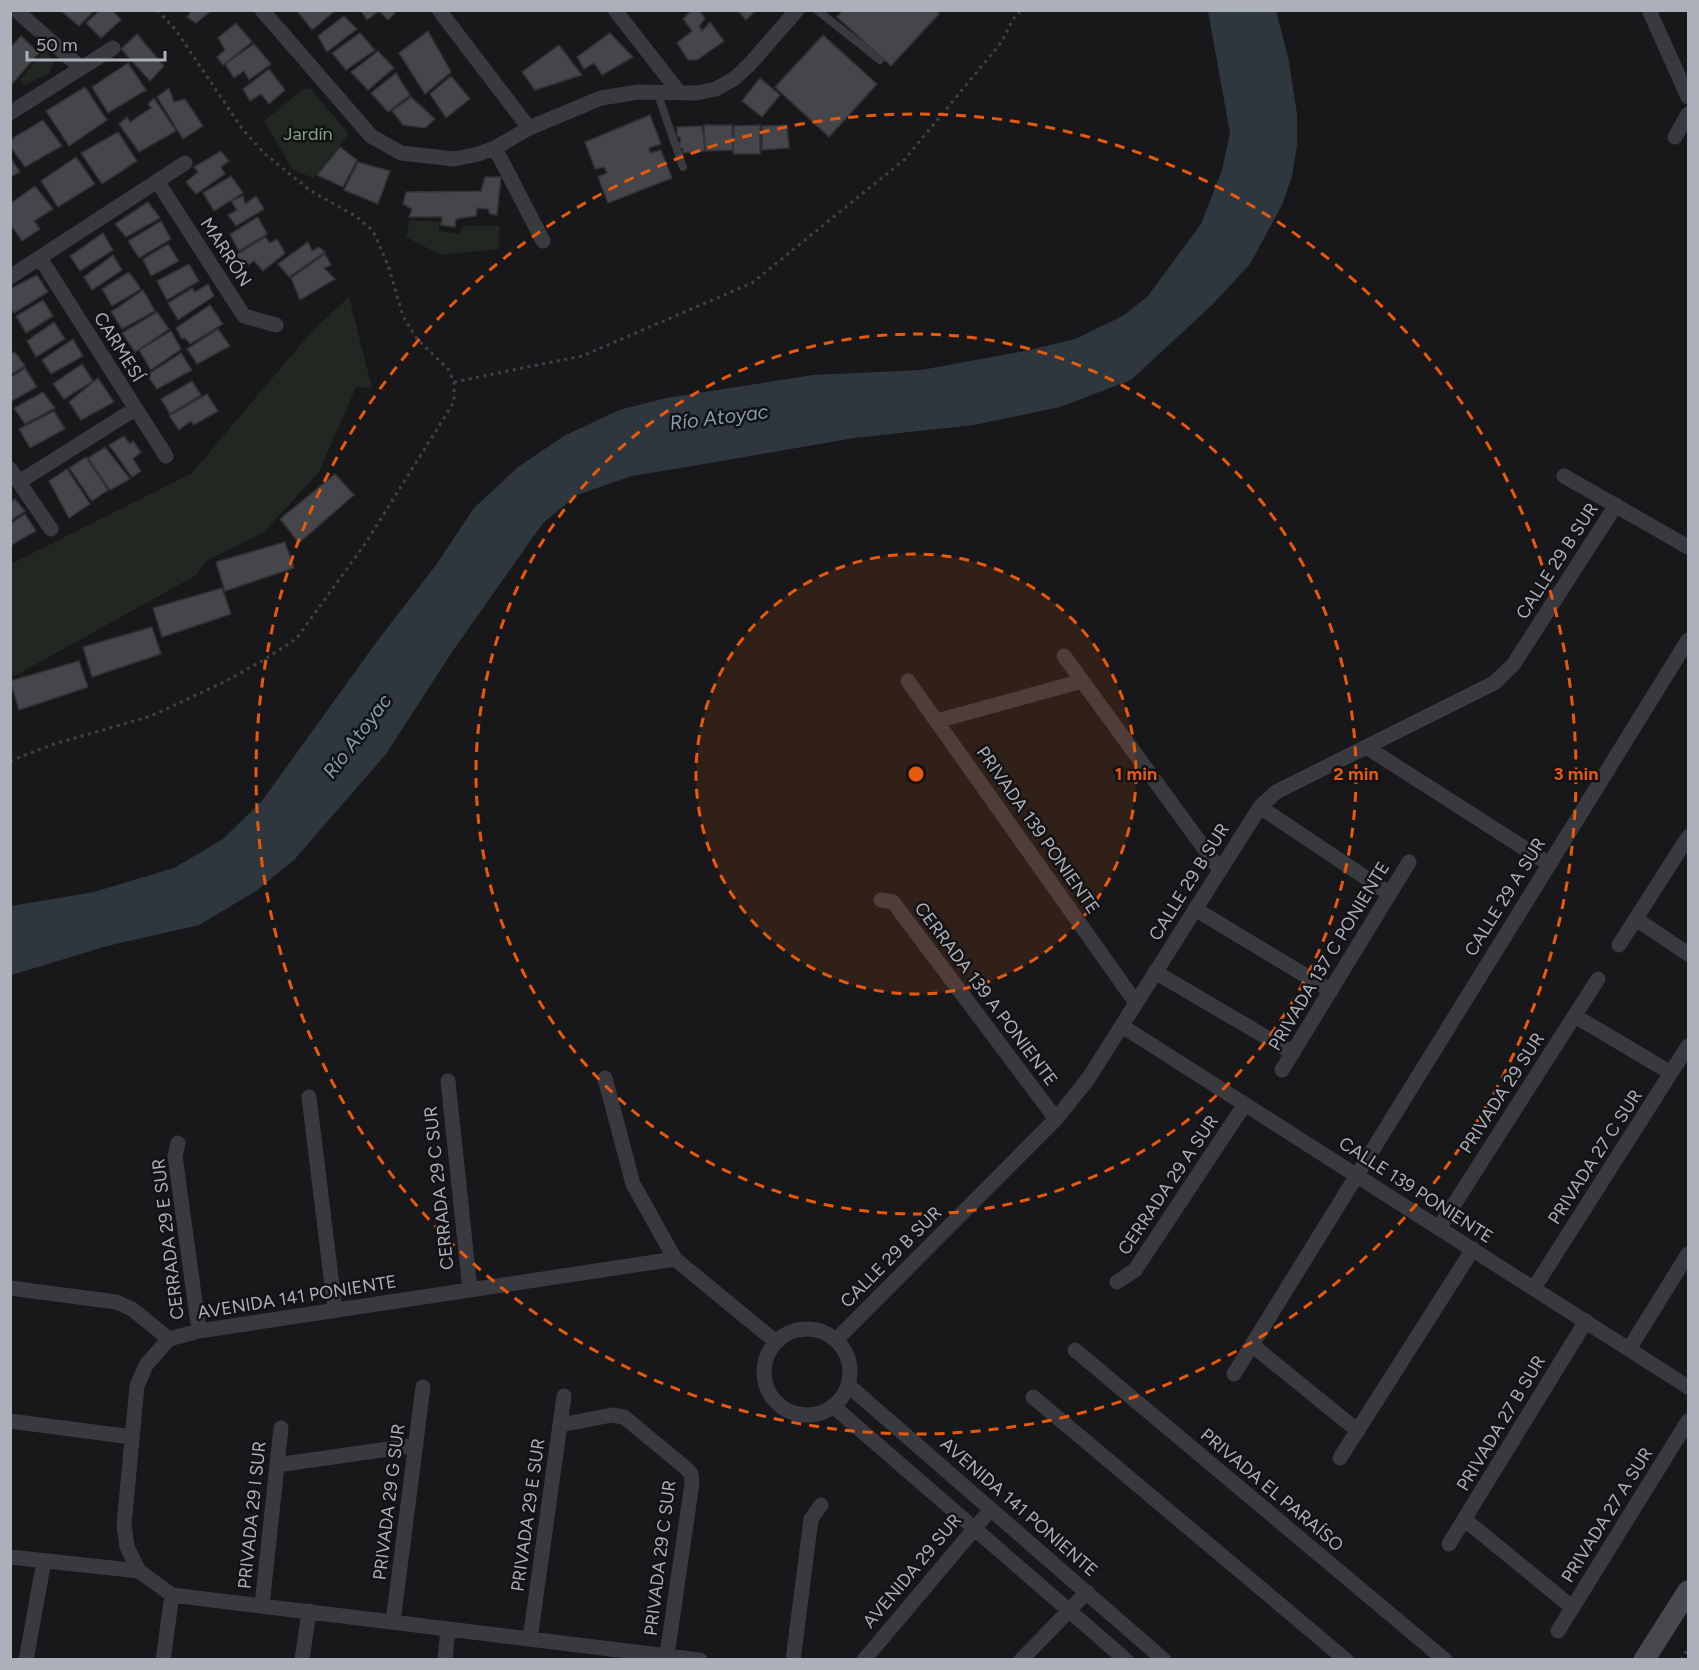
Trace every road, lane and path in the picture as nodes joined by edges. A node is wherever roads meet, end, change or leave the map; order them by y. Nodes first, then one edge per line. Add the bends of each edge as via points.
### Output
1 (16, 10) edge
2 (157, 10) edge
3 (262, 10) edge
4 (439, 10) edge
5 (615, 10) edge
6 (797, 10) edge
7 (817, 10) edge
8 (1021, 10) edge
9 (1649, 10) edge
10 (112, 48) dead end
11 (880, 60) dead end
12 (81, 68) junction
13 (678, 91) junction
14 (657, 92) junction
15 (1689, 97) edge
16 (10, 113) edge
17 (1689, 114) edge
18 (530, 128) junction
19 (1674, 137) dead end
20 (495, 148) junction
21 (185, 163) dead end
22 (683, 167) dead end
23 (157, 182) junction
24 (543, 241) dead end
25 (40, 258) junction
26 (10, 278) edge
27 (276, 325) dead end
28 (454, 382) junction
29 (135, 408) junction
30 (166, 456) dead end
31 (15, 476) edge
32 (1564, 476) dead end
33 (1616, 505) junction
34 (51, 529) dead end
35 (1689, 548) edge
36 (1689, 640) edge
37 (1064, 656) dead end
38 (908, 681) dead end
39 (1082, 681) junction
40 (936, 721) junction
41 (1368, 748) junction
42 (10, 761) edge
43 (1260, 807) junction
44 (1689, 837) edge
45 (1409, 862) dead end
46 (1549, 864) junction
47 (1220, 870) junction
48 (1390, 894) junction
49 (881, 900) dead end
50 (1195, 909) junction
51 (1636, 919) junction
52 (1620, 945) dead end
53 (1689, 954) edge
54 (1155, 972) junction
55 (1598, 980) dead end
56 (1330, 991) junction
57 (1136, 1003) junction
58 (1575, 1016) junction
59 (1122, 1026) junction
60 (1689, 1046) edge
61 (1293, 1053) junction
62 (1282, 1070) dead end
63 (1671, 1073) junction
64 (605, 1078) dead end
65 (447, 1081) dead end
66 (309, 1097) dead end
67 (1245, 1104) junction
68 (1056, 1119) junction
69 (178, 1143) dead end
70 (1357, 1175) junction
71 (1439, 1228) junction
72 (1473, 1249) junction
73 (1689, 1254) edge
74 (675, 1259) junction
75 (1117, 1282) dead end
76 (10, 1288) edge
77 (1533, 1288) junction
78 (470, 1290) junction
79 (335, 1310) junction
80 (1586, 1321) junction
81 (199, 1331) junction
82 (169, 1339) junction
83 (836, 1340) junction
84 (776, 1342) junction
85 (1252, 1345) junction
86 (1629, 1349) junction
87 (1075, 1350) dead end
88 (1234, 1374) dead end
89 (848, 1385) junction
90 (423, 1387) dead end
91 (1689, 1387) edge
92 (564, 1396) dead end
93 (1033, 1397) dead end
94 (833, 1406) junction
95 (10, 1421) edge
96 (1689, 1421) edge
97 (560, 1425) junction
98 (281, 1428) dead end
99 (1358, 1431) junction
100 (132, 1437) junction
101 (416, 1445) junction
102 (1340, 1458) dead end
103 (277, 1465) junction
104 (821, 1505) dead end
105 (991, 1509) junction
106 (1464, 1519) junction
107 (974, 1528) junction
108 (1449, 1544) dead end
109 (10, 1557) edge
110 (44, 1561) junction
111 (139, 1571) junction
112 (1689, 1591) edge
113 (1087, 1592) junction
114 (172, 1594) junction
115 (262, 1605) junction
116 (1573, 1608) junction
117 (1069, 1610) junction
118 (309, 1611) junction
119 (393, 1622) junction
120 (448, 1629) junction
121 (1558, 1631) dead end
122 (530, 1639) junction
123 (1689, 1649) edge
124 (581, 1652) edge
125 (667, 1655) junction
126 (26, 1659) edge
127 (163, 1659) edge
128 (302, 1659) edge
129 (445, 1659) edge
130 (700, 1659) edge
131 (793, 1659) edge
132 (864, 1659) edge
133 (1021, 1659) edge
134 (1126, 1659) edge
135 (1164, 1659) edge
136 (1346, 1659) edge
137 (1444, 1659) edge
138 (1644, 1659) edge
139 (1682, 1659) edge

1 - 12 street
2 - 28 path via 175,29 243,130 265,154 311,191 357,217 373,231 403,316 417,339 448,369
3 - 20 street via 371,135 401,153 454,159
4 - 18 street
5 - 13 street
6 - 13 street via 735,78 717,89
7 - 11 lane
8 - 28 path via 1000,44 905,159 752,282 582,356
9 - 15 street
10 - 12 street
12 - 16 street
13 - 14 street
14 - 18 street via 601,98
14 - 22 lane
17 - 19 street
18 - 20 street
20 - 24 street
21 - 23 street
23 - 25 street
23 - 27 street, MARRÓN via 244,316
25 - 26 street
25 - 29 street, CARMESÍ
28 - 42 path via 454,402 365,544 296,639 224,682 151,716 51,744
29 - 30 street, CARMESÍ
29 - 31 street
31 - 34 street
32 - 33 street
33 - 35 street
33 - 41 street, CALLE 29 B SUR via 1513,665 1494,683
36 - 46 street, CALLE 29 A SUR
37 - 39 street
38 - 40 street, PRIVADA 139 PONIENTE
39 - 40 street
39 - 47 street
40 - 57 street, PRIVADA 139 PONIENTE
41 - 43 street, CALLE 29 B SUR via 1276,792
41 - 46 street
43 - 47 street, CALLE 29 B SUR
43 - 48 street
44 - 51 street
45 - 48 street, PRIVADA 137 C PONIENTE
46 - 70 street, CALLE 29 A SUR
47 - 50 street, CALLE 29 B SUR
48 - 56 street, PRIVADA 137 C PONIENTE
49 - 68 street, CERRADA 139 A PONIENTE via 893,902
50 - 54 street, CALLE 29 B SUR
50 - 56 street
51 - 52 street
51 - 53 street
54 - 57 street, CALLE 29 B SUR
54 - 61 street
55 - 58 street, PRIVADA 29 SUR
56 - 61 street, PRIVADA 137 C PONIENTE
57 - 59 street, CALLE 29 B SUR
58 - 63 street
58 - 71 street, PRIVADA 29 SUR
59 - 67 street, CALLE 139 PONIENTE
59 - 68 street, CALLE 29 B SUR
60 - 63 street, PRIVADA 27 C SUR
61 - 62 street, PRIVADA 137 C PONIENTE
63 - 77 street, PRIVADA 27 C SUR
64 - 74 street via 633,1184
65 - 78 street, CERRADA 29 C SUR
66 - 79 street
67 - 70 street, CALLE 139 PONIENTE
67 - 75 street, CERRADA 29 A SUR via 1135,1270
68 - 83 street, CALLE 29 B SUR
69 - 81 street, CERRADA 29 E SUR via 175,1156
70 - 71 street, CALLE 139 PONIENTE
70 - 85 street
71 - 72 street, CALLE 139 PONIENTE
72 - 77 street, CALLE 139 PONIENTE
72 - 99 street
73 - 86 street
74 - 78 street, AVENIDA 141 PONIENTE
74 - 84 street
76 - 82 street via 116,1302 132,1309
77 - 80 street, CALLE 139 PONIENTE
78 - 79 street, AVENIDA 141 PONIENTE
79 - 81 street, AVENIDA 141 PONIENTE
80 - 86 street, CALLE 139 PONIENTE
80 - 106 street, PRIVADA 27 B SUR
81 - 82 street, AVENIDA 141 PONIENTE
82 - 100 street via 146,1365 137,1386
83 - 84 street via 812,1329 792,1332
83 - 89 street via 846,1353
84 - 94 street via 768,1353 764,1378 775,1400 785,1409 809,1415
85 - 88 street
85 - 99 street
86 - 91 street, CALLE 139 PONIENTE
87 - 137 street, PRIVADA EL PARAÍSO
89 - 94 street
89 - 105 street, AVENIDA 141 PONIENTE
90 - 101 street, PRIVADA 29 G SUR
92 - 97 street, PRIVADA 29 E SUR
93 - 136 street
94 - 107 street
95 - 100 street
96 - 116 street, PRIVADA 27 A SUR
97 - 122 street, PRIVADA 29 E SUR
97 - 125 street, PRIVADA 29 C SUR via 612,1415 624,1417 691,1474
98 - 103 street, PRIVADA 29 I SUR
99 - 102 street
100 - 111 street via 124,1526 127,1547
101 - 103 street
101 - 119 street, PRIVADA 29 G SUR
103 - 115 street, PRIVADA 29 I SUR
104 - 131 street via 811,1519
105 - 107 street, AVENIDA 29 SUR
105 - 113 street, AVENIDA 141 PONIENTE
106 - 108 street, PRIVADA 27 B SUR
106 - 116 street
107 - 117 street
107 - 132 street, AVENIDA 29 SUR
109 - 110 street
110 - 111 street
110 - 126 street
111 - 114 street
112 - 138 street
113 - 117 street
113 - 135 street, AVENIDA 141 PONIENTE
114 - 115 street
114 - 127 street
115 - 118 street
116 - 121 street, PRIVADA 27 A SUR
117 - 133 street
117 - 134 street
118 - 119 street
118 - 128 street
119 - 120 street
120 - 122 street
120 - 129 street
122 - 124 street
123 - 139 path
124 - 125 street
125 - 130 street

